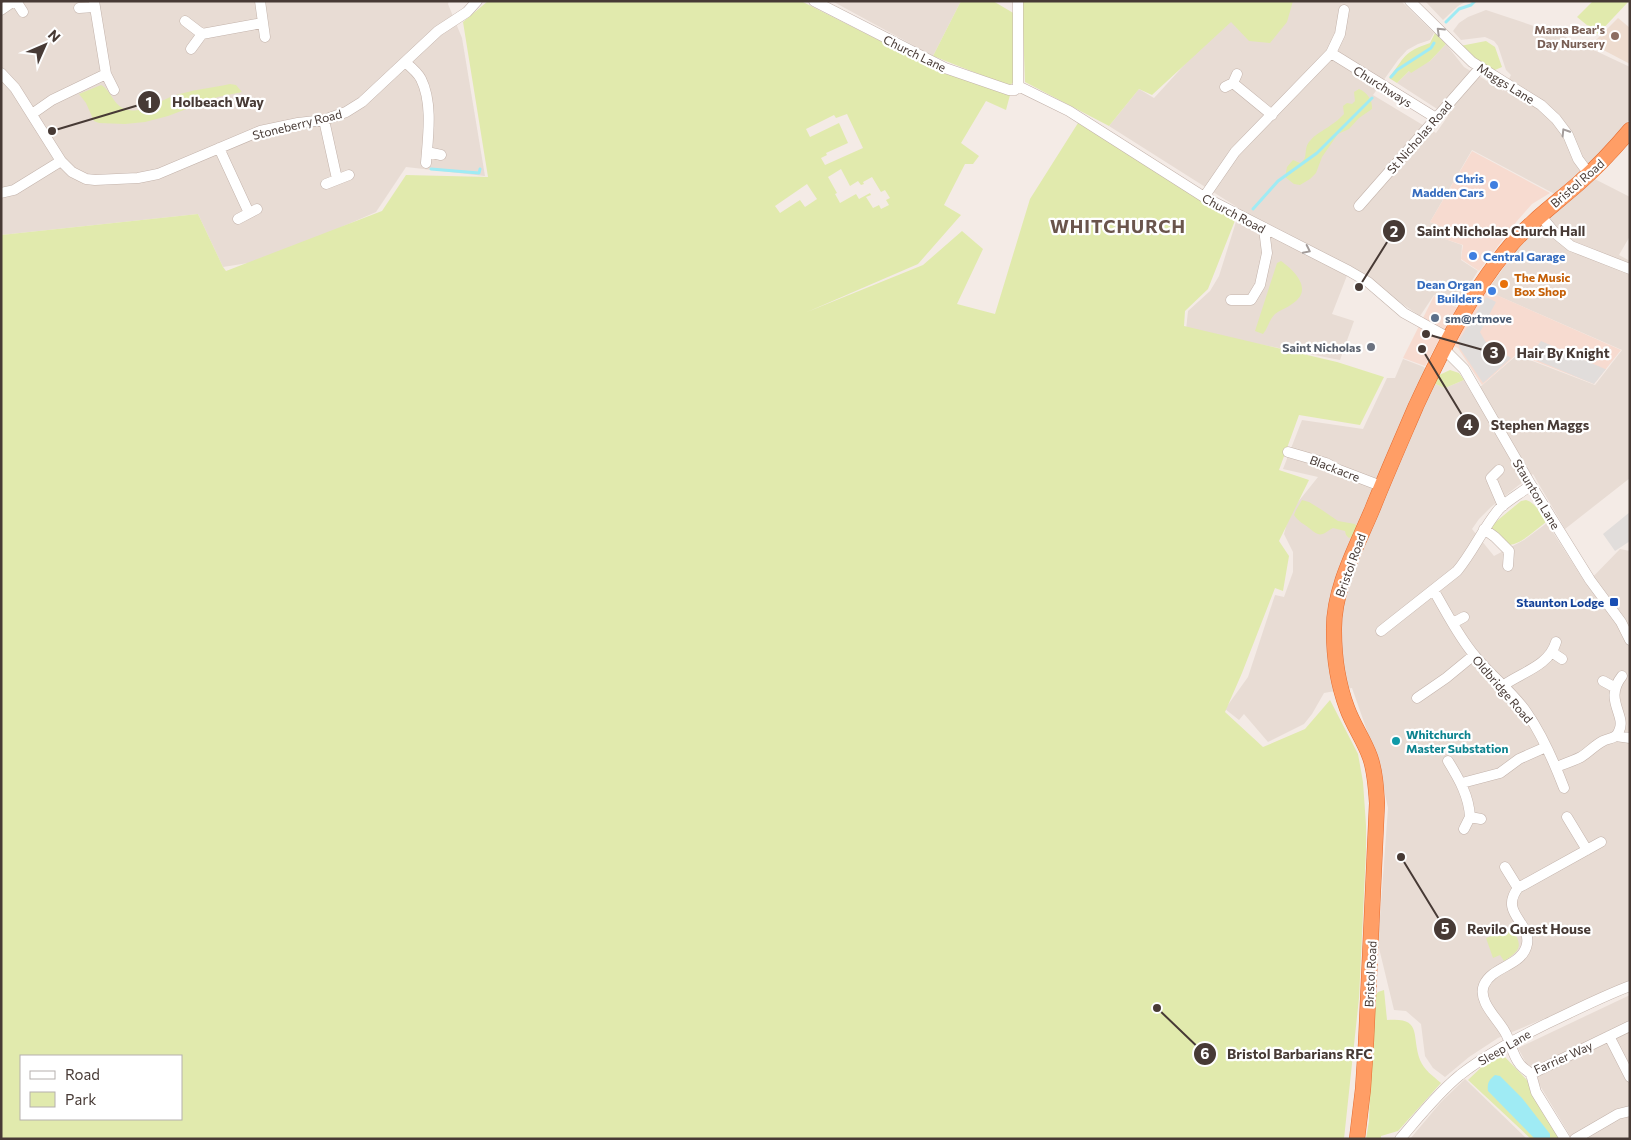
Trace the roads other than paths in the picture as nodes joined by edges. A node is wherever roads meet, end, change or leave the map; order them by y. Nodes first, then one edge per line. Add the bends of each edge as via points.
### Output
1 (15, 1) edge
2 (260, 1) edge
3 (477, 1) edge
4 (814, 1) edge
5 (1018, 1) edge
6 (1410, 1) edge
7 (94, 4) edge
8 (79, 8) dead end
9 (1, 10) edge
10 (1344, 10) dead end
11 (23, 12) dead end
12 (186, 22) dead end
13 (262, 23) junction
14 (202, 34) junction
15 (265, 37) dead end
16 (191, 49) dead end
17 (1331, 53) junction
18 (405, 62) junction
19 (1480, 68) junction
20 (1, 73) edge
21 (106, 74) junction
22 (1232, 81) dead end
23 (1018, 86) junction
24 (114, 90) dead end
25 (32, 114) junction
26 (1272, 116) junction
27 (1436, 118) junction
28 (324, 120) junction
29 (1630, 130) edge
30 (219, 148) junction
31 (441, 155) dead end
32 (61, 161) junction
33 (1589, 174) junction
34 (349, 175) dead end
35 (337, 180) junction
36 (326, 184) dead end
37 (1, 194) edge
38 (1204, 197) junction
39 (1359, 206) dead end
40 (1540, 215) junction
41 (238, 219) dead end
42 (1264, 229) junction
43 (1630, 269) edge
44 (1231, 300) dead end
45 (1447, 343) junction
46 (1288, 452) dead end
47 (1499, 470) dead end
48 (1531, 485) junction
49 (1381, 486) junction
50 (1503, 506) junction
51 (1484, 530) junction
52 (1508, 566) dead end
53 (1434, 591) junction
54 (1464, 617) dead end
55 (1452, 623) junction
56 (1386, 632) dead end
57 (1630, 640) edge
58 (1556, 642) dead end
59 (1553, 653) junction
60 (1474, 655) junction
61 (1562, 659) dead end
62 (1622, 676) dead end
63 (1603, 681) dead end
64 (1504, 685) junction
65 (1614, 686) junction
66 (1417, 698) dead end
67 (1616, 736) junction
68 (1630, 738) edge
69 (1546, 747) junction
70 (1448, 761) dead end
71 (1556, 767) junction
72 (1462, 783) junction
73 (1564, 788) dead end
74 (1470, 817) junction
75 (1567, 817) dead end
76 (1481, 819) dead end
77 (1464, 829) dead end
78 (1601, 842) dead end
79 (1587, 850) junction
80 (1504, 867) dead end
81 (1518, 888) junction
82 (1630, 986) edge
83 (1630, 1026) edge
84 (1610, 1036) junction
85 (1509, 1042) junction
86 (1530, 1074) junction
87 (1630, 1077) edge
88 (1630, 1111) edge
89 (1357, 1139) edge
90 (1400, 1139) edge
91 (1565, 1139) edge
92 (1576, 1139) edge

1 - 9 street
1 - 11 street
2 - 13 street
3 - 18 street, Stoneberry Road
4 - 23 street, Church Lane via 945,68 1009,90
5 - 23 street
19 -> 6 street, Maggs Lane
7 - 8 street
7 - 21 street
10 - 17 street via 1340,34
12 - 14 street
13 - 14 street
13 - 15 street
14 - 16 street
17 - 26 street
17 - 27 street, Churchways
18 - 28 street, Stoneberry Road via 362,102
18 - 31 street via 421,79 425,91 429,118 426,157
19 - 27 street, St Nicholas Road
33 -> 19 street, Maggs Lane via 1556,119 1541,105
20 - 25 street
21 - 24 street
21 - 25 street via 52,100
22 - 26 street
23 - 38 street, Church Road via 1069,111
25 - 32 street
26 - 38 street via 1236,152
27 - 39 street, St Nicholas Road
28 - 30 street, Stoneberry Road via 271,128
28 - 35 street
29 - 33 highway, Bristol Road
30 - 32 street, Stoneberry Road via 158,174 105,181 86,179
30 - 41 street via 253,211
32 - 37 street via 14,190
33 - 40 highway, Bristol Road
34 - 35 street
35 - 36 street
38 - 42 street, Church Road
40 - 43 street via 1571,246
40 - 45 highway, Bristol Road via 1504,253
42 - 44 street via 1267,252 1260,285 1251,300
42 -> 45 street, Church Road via 1368,282 1404,313
45 - 48 street, Staunton Lane
45 - 49 highway, Bristol Road
46 - 49 street, Blackacre via 1326,463
47 - 50 street via 1487,477
48 - 50 street
48 - 57 street, Staunton Lane
49 - 89 highway, Bristol Road via 1347,569 1336,608 1334,631 1340,687 1367,750 1376,792 1366,1042
50 - 51 street
51 - 52 street via 1513,550
51 - 53 street via 1457,571
53 - 55 street, Oldbridge Road
53 - 56 street
54 - 55 street
55 - 60 street, Oldbridge Road
58 - 59 street
59 - 61 street
59 - 64 street
60 - 64 street, Oldbridge Road
60 - 66 street
62 - 65 street
63 - 65 street
64 - 69 street, Oldbridge Road via 1526,712
65 - 67 street via 1620,723
67 - 68 street
67 - 71 street via 1602,741 1581,757
69 - 71 street, Oldbridge Road
69 - 72 street via 1519,759 1500,773
70 - 72 street
71 - 73 street, Oldbridge Road
72 - 74 street
74 - 76 street
74 - 77 street
75 - 79 street
78 - 79 street
79 - 81 street
80 - 81 street
81 - 85 street, Farrier Way via 1512,900 1512,910 1526,932 1526,950 1490,978 1484,985 1483,994
82 - 85 street, Sleep Lane
83 - 84 street, Farrier Way
84 - 86 street, Farrier Way
84 - 87 street
85 - 86 street, Farrier Way via 1518,1062
85 - 90 street, Sleep Lane via 1459,1076 1433,1100
86 - 91 street via 1536,1092
88 - 92 street via 1618,1114

